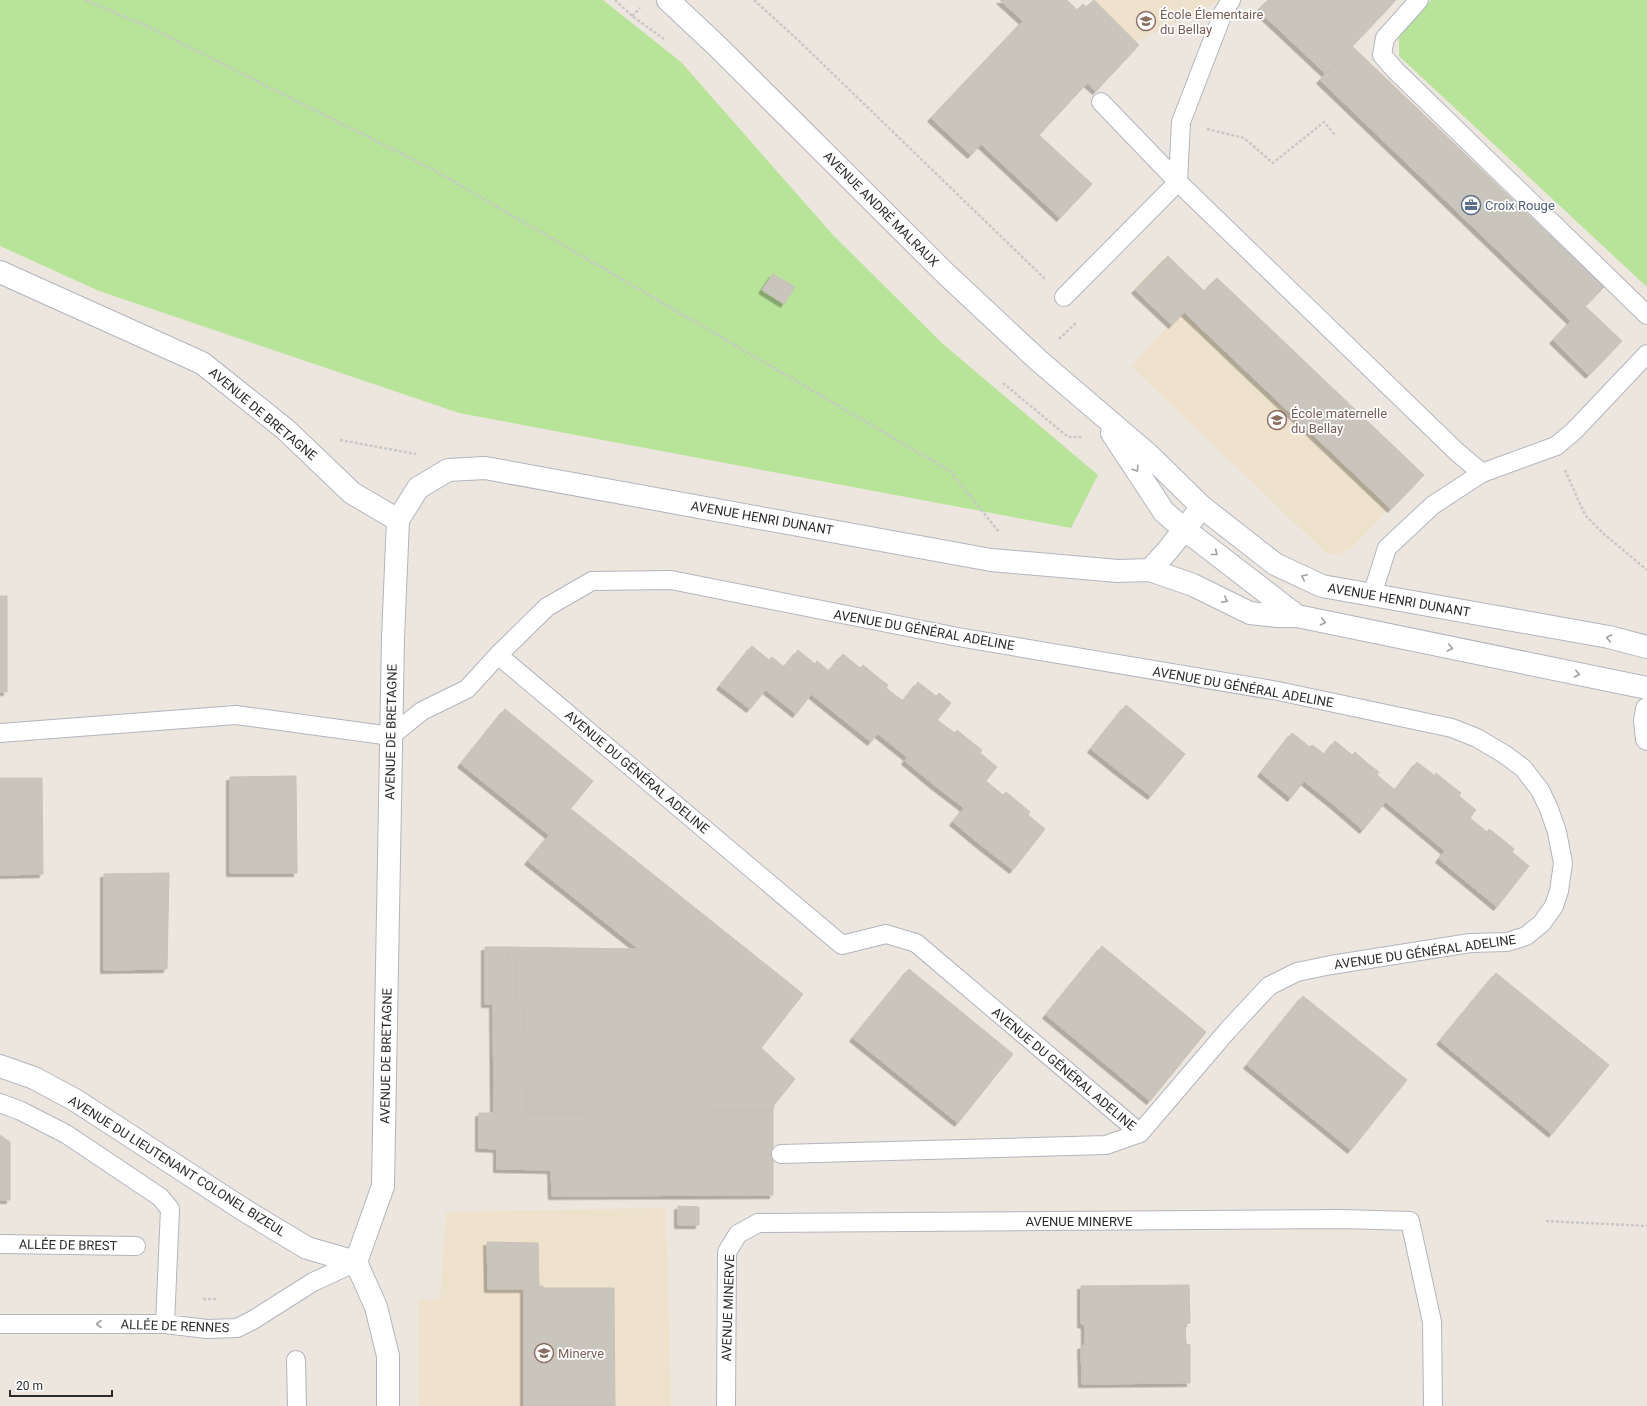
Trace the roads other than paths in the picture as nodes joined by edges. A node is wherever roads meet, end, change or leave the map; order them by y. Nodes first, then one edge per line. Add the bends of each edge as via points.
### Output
1 (668, 0) edge
2 (1231, 0) edge
3 (1419, 0) edge
4 (1101, 102) dead end
5 (1178, 182) junction
6 (0, 272) edge
7 (1064, 297) road end
8 (1647, 315) edge
9 (1647, 354) edge
10 (1099, 413) junction
11 (1482, 474) junction
12 (1202, 507) junction
13 (398, 520) junction
14 (1184, 529) junction
15 (1150, 570) junction
16 (1372, 595) junction
17 (1297, 616) junction
18 (1647, 647) edge
19 (498, 655) junction
20 (1647, 688) edge
21 (1647, 709) edge
22 (0, 733) edge
23 (391, 736) junction
24 (1647, 740) edge
25 (0, 1066) edge
26 (0, 1103) edge
27 (1140, 1133) junction
28 (781, 1154) dead end
29 (0, 1244) edge
30 (136, 1246) dead end
31 (356, 1262) junction
32 (0, 1324) edge
33 (165, 1324) junction
34 (296, 1360) dead end
35 (296, 1406) edge
36 (388, 1406) edge
37 (726, 1406) edge
38 (1433, 1406) edge

1 - 10 street, AVENUE ANDRÉ MALRAUX via 946,274
2 - 5 lane via 1181,124
3 - 8 lane via 1385,38 1382,55
4 - 5 lane
5 - 7 lane
5 - 11 lane
6 - 13 street, AVENUE DE BRETAGNE via 202,363 285,429 352,493
9 - 11 lane via 1574,431 1556,446
10 - 12 street, AVENUE ANDRÉ MALRAUX via 1149,455
10 -> 14 street, AVENUE ANDRÉ MALRAUX via 1164,512
11 - 16 lane via 1433,505 1387,548
12 - 14 street
16 -> 12 street, AVENUE HENRI DUNANT via 1322,586 1275,564
13 - 15 street, AVENUE HENRI DUNANT via 418,488 436,477 448,470 485,468 991,560 1118,570
13 - 23 street, AVENUE DE BRETAGNE
14 - 15 street
14 -> 17 street, AVENUE HENRI DUNANT
15 -> 17 street, AVENUE HENRI DUNANT via 1193,585 1250,613
18 -> 16 street, AVENUE HENRI DUNANT via 1609,637
17 -> 20 street, AVENUE HENRI DUNANT
19 - 23 lane, AVENUE DU GÉNÉRAL ADELINE via 467,689 422,711
19 - 27 lane, AVENUE DU GÉNÉRAL ADELINE via 842,945 886,934 916,943
19 - 27 lane, AVENUE DU GÉNÉRAL ADELINE via 547,607 592,581 671,580 958,637 1278,691 1452,728 1477,738 1523,768 1540,790 1549,809 1564,863 1560,891 1554,906 1542,923 1526,936 1507,942 1470,943 1317,968 1297,972 1269,986
21 - 24 street
22 - 23 lane via 236,715
23 - 31 street, AVENUE DE BRETAGNE via 383,1186
25 - 31 street, AVENUE DU LIEUTENANT COLONEL BIZEUL via 34,1078 75,1100 307,1248
26 - 33 lane via 66,1134 160,1197 170,1209
27 - 28 lane via 1106,1145
29 - 30 lane, ALLÉE DE BREST
31 - 33 lane, ALLÉE DE RENNES via 313,1282 238,1328 207,1329
31 - 36 street via 376,1307 388,1356
33 -> 32 lane, ALLÉE DE RENNES
34 - 35 lane
37 - 38 lane, AVENUE MINERVE via 727,1252 738,1234 758,1223 1334,1219 1410,1221 1432,1322

